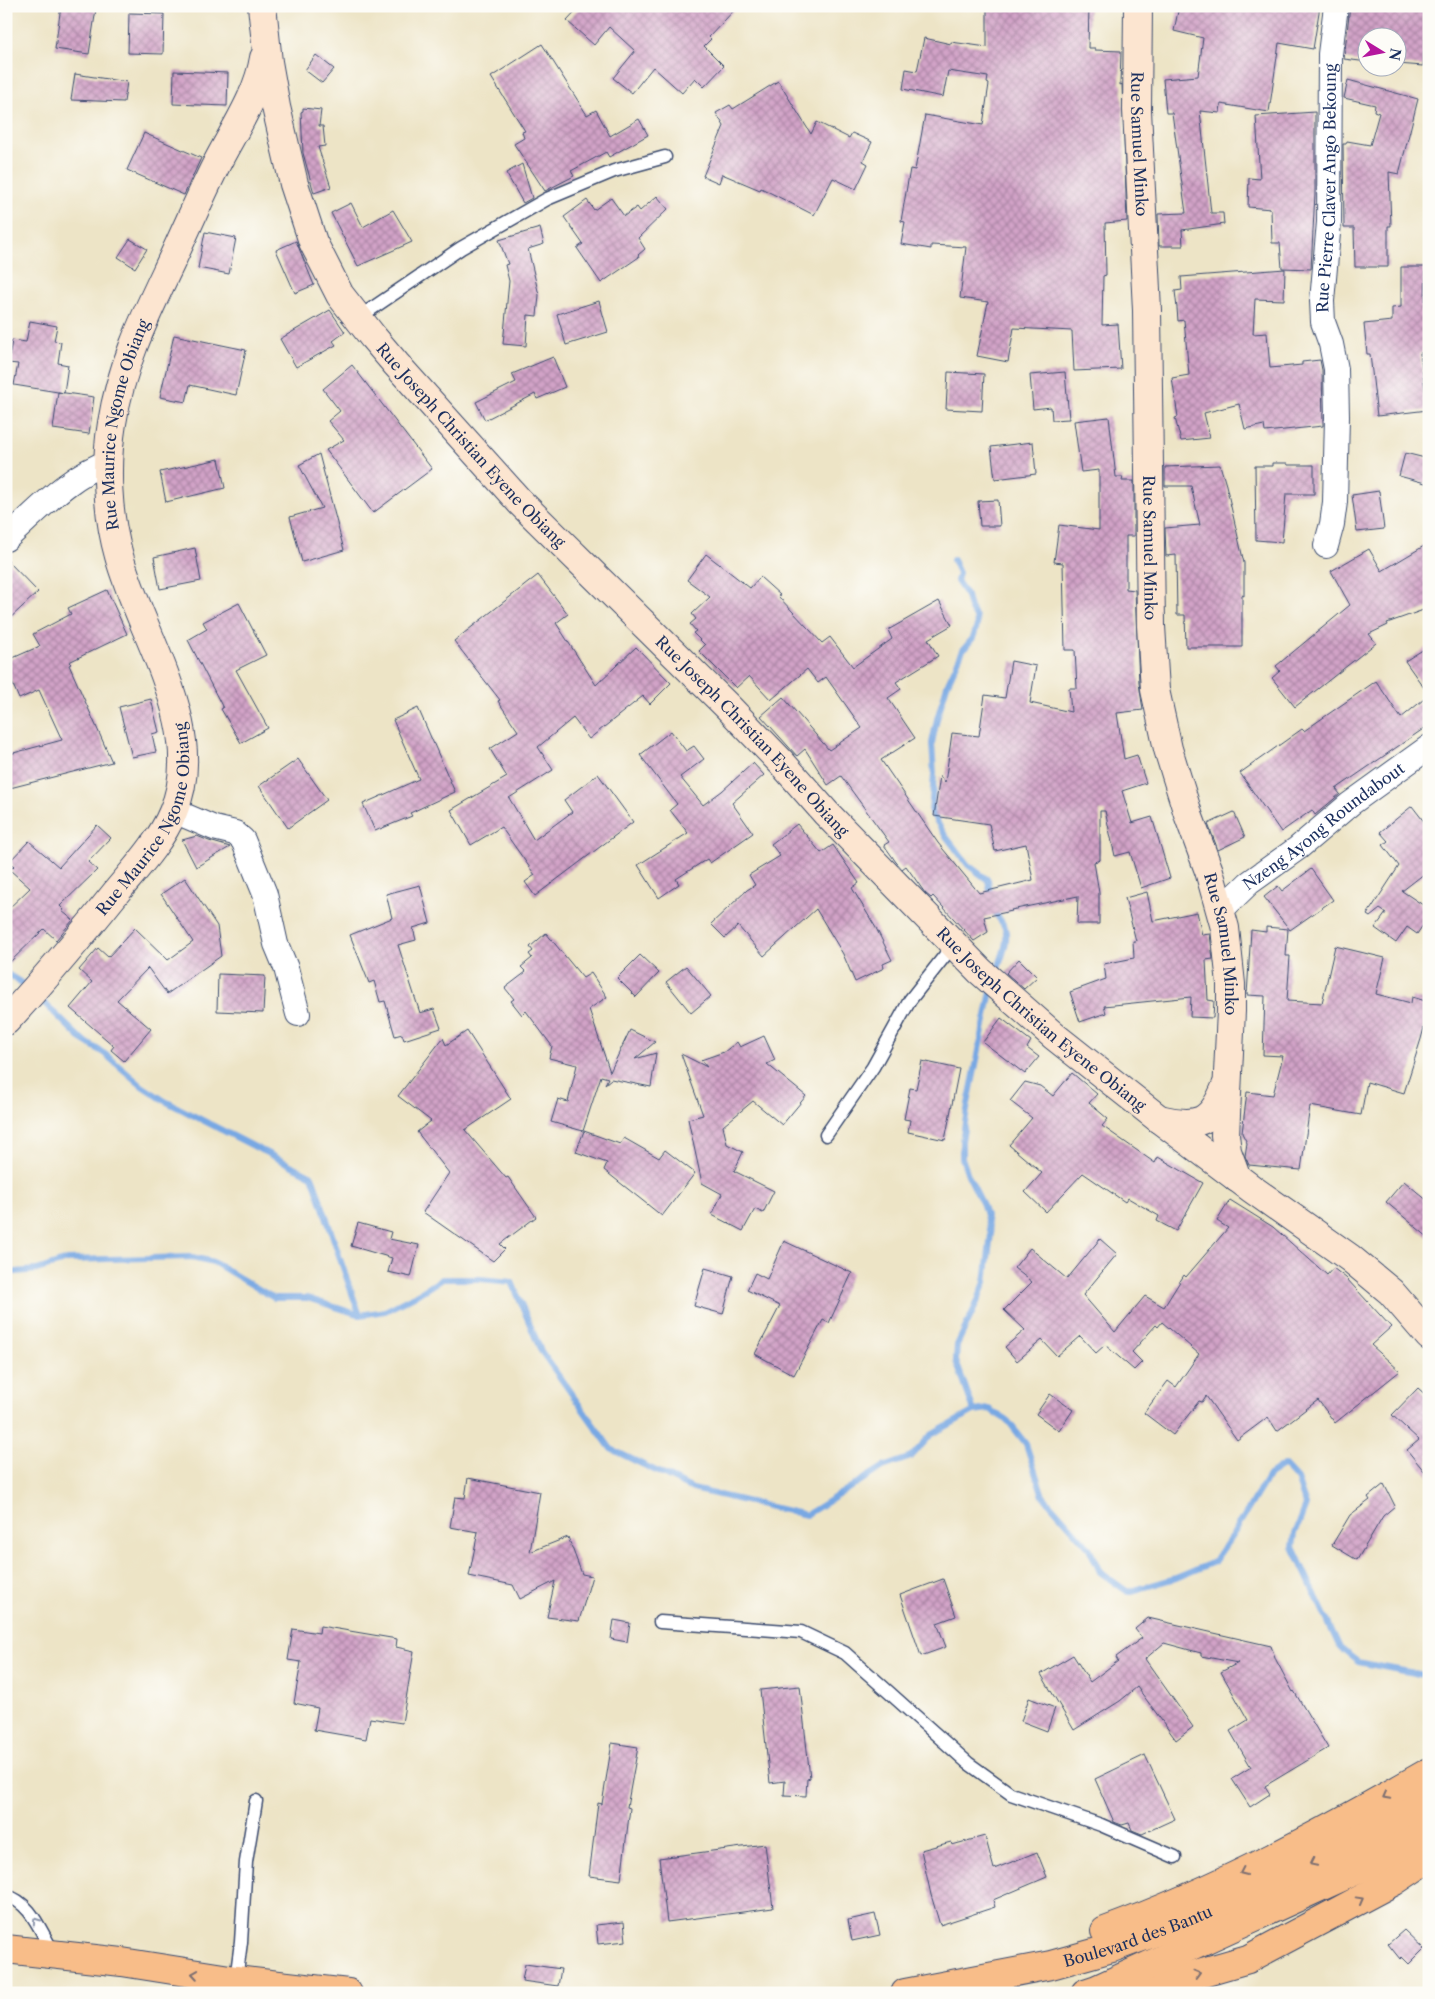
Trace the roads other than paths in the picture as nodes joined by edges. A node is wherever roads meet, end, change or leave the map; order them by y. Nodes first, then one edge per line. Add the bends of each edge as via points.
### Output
1 (262, 6) edge
2 (1138, 6) edge
3 (1336, 6) edge
4 (266, 46) junction
5 (230, 136) junction
6 (287, 150) junction
7 (665, 157) dead end
8 (358, 318) junction
9 (108, 462) junction
10 (6, 539) edge
11 (1326, 546) dead end
12 (1429, 747) edge
13 (174, 811) junction
14 (1220, 911) junction
15 (954, 944) junction
16 (14, 1012) edge
17 (298, 1014) dead end
18 (1228, 1080) junction
19 (1159, 1119) junction
20 (826, 1135) dead end
21 (1237, 1178) junction
22 (1429, 1336) edge
23 (660, 1622) dead end
24 (1429, 1772) edge
25 (256, 1801) dead end
26 (1429, 1801) edge
27 (1429, 1830) edge
28 (1175, 1857) dead end
29 (1429, 1858) edge
30 (6, 1896) edge
31 (6, 1949) edge
32 (55, 1956) junction
33 (1000, 1974) junction
34 (236, 1980) junction
35 (1091, 1991) edge
36 (348, 1993) edge
37 (906, 1993) edge

1 - 4 street, Rue Joseph Christian Eyene Obiang
2 - 14 street, Rue Samuel Minko via 1137,110 1147,310 1154,690 1168,749
3 - 11 street, Rue Pierre Claver Ango Bekoung via 1330,54 1329,222 1322,322 1332,344 1336,369 1337,417 1335,502
4 - 5 street, Rue Maurice Ngome Obiang via 252,96
4 - 6 street, Rue Joseph Christian Eyene Obiang
5 - 6 street via 238,126 260,122 272,130
5 - 9 street, Rue Maurice Ngome Obiang via 133,343 112,423
6 - 8 street, Rue Joseph Christian Eyene Obiang via 294,184 313,242 340,295
7 - 8 lane via 614,171 547,199 461,248
8 - 15 street, Rue Joseph Christian Eyene Obiang via 520,502 728,706 832,820
9 - 10 street via 81,474
9 - 13 street, Rue Maurice Ngome Obiang via 112,528 119,557 176,708 183,761
12 - 14 street, Nzeng Ayong Roundabout via 1249,883
13 - 16 street, Rue Maurice Ngome Obiang via 138,865
13 - 17 street via 243,840 265,894 276,944
14 - 18 street, Rue Samuel Minko via 1231,984
15 - 19 street, Rue Joseph Christian Eyene Obiang via 1003,993
15 - 20 lane via 910,1000 873,1067
18 - 19 street via 1212,1113 1199,1122 1179,1124
18 - 21 street, Rue Samuel Minko via 1225,1135
19 - 21 street, Rue Joseph Christian Eyene Obiang
21 - 22 street, Rue Joseph Christian Eyene Obiang via 1357,1263 1391,1292
23 - 28 lane via 801,1632 845,1653 968,1763 1011,1794 1101,1825
24 -> 33 highway via 1293,1847 1200,1892
25 - 34 lane via 246,1862
26 -> 33 highway, Boulevard des Bantu via 1262,1888 1186,1921 1086,1956
27 - 35 highway, Boulevard des Bantu via 1366,1866
35 -> 29 highway via 1174,1980 1248,1960 1393,1882
32 -> 30 lane via 39,1924 27,1909
31 - 32 highway
34 -> 32 highway via 122,1962
33 - 37 highway, Boulevard des Bantu
34 - 36 highway

